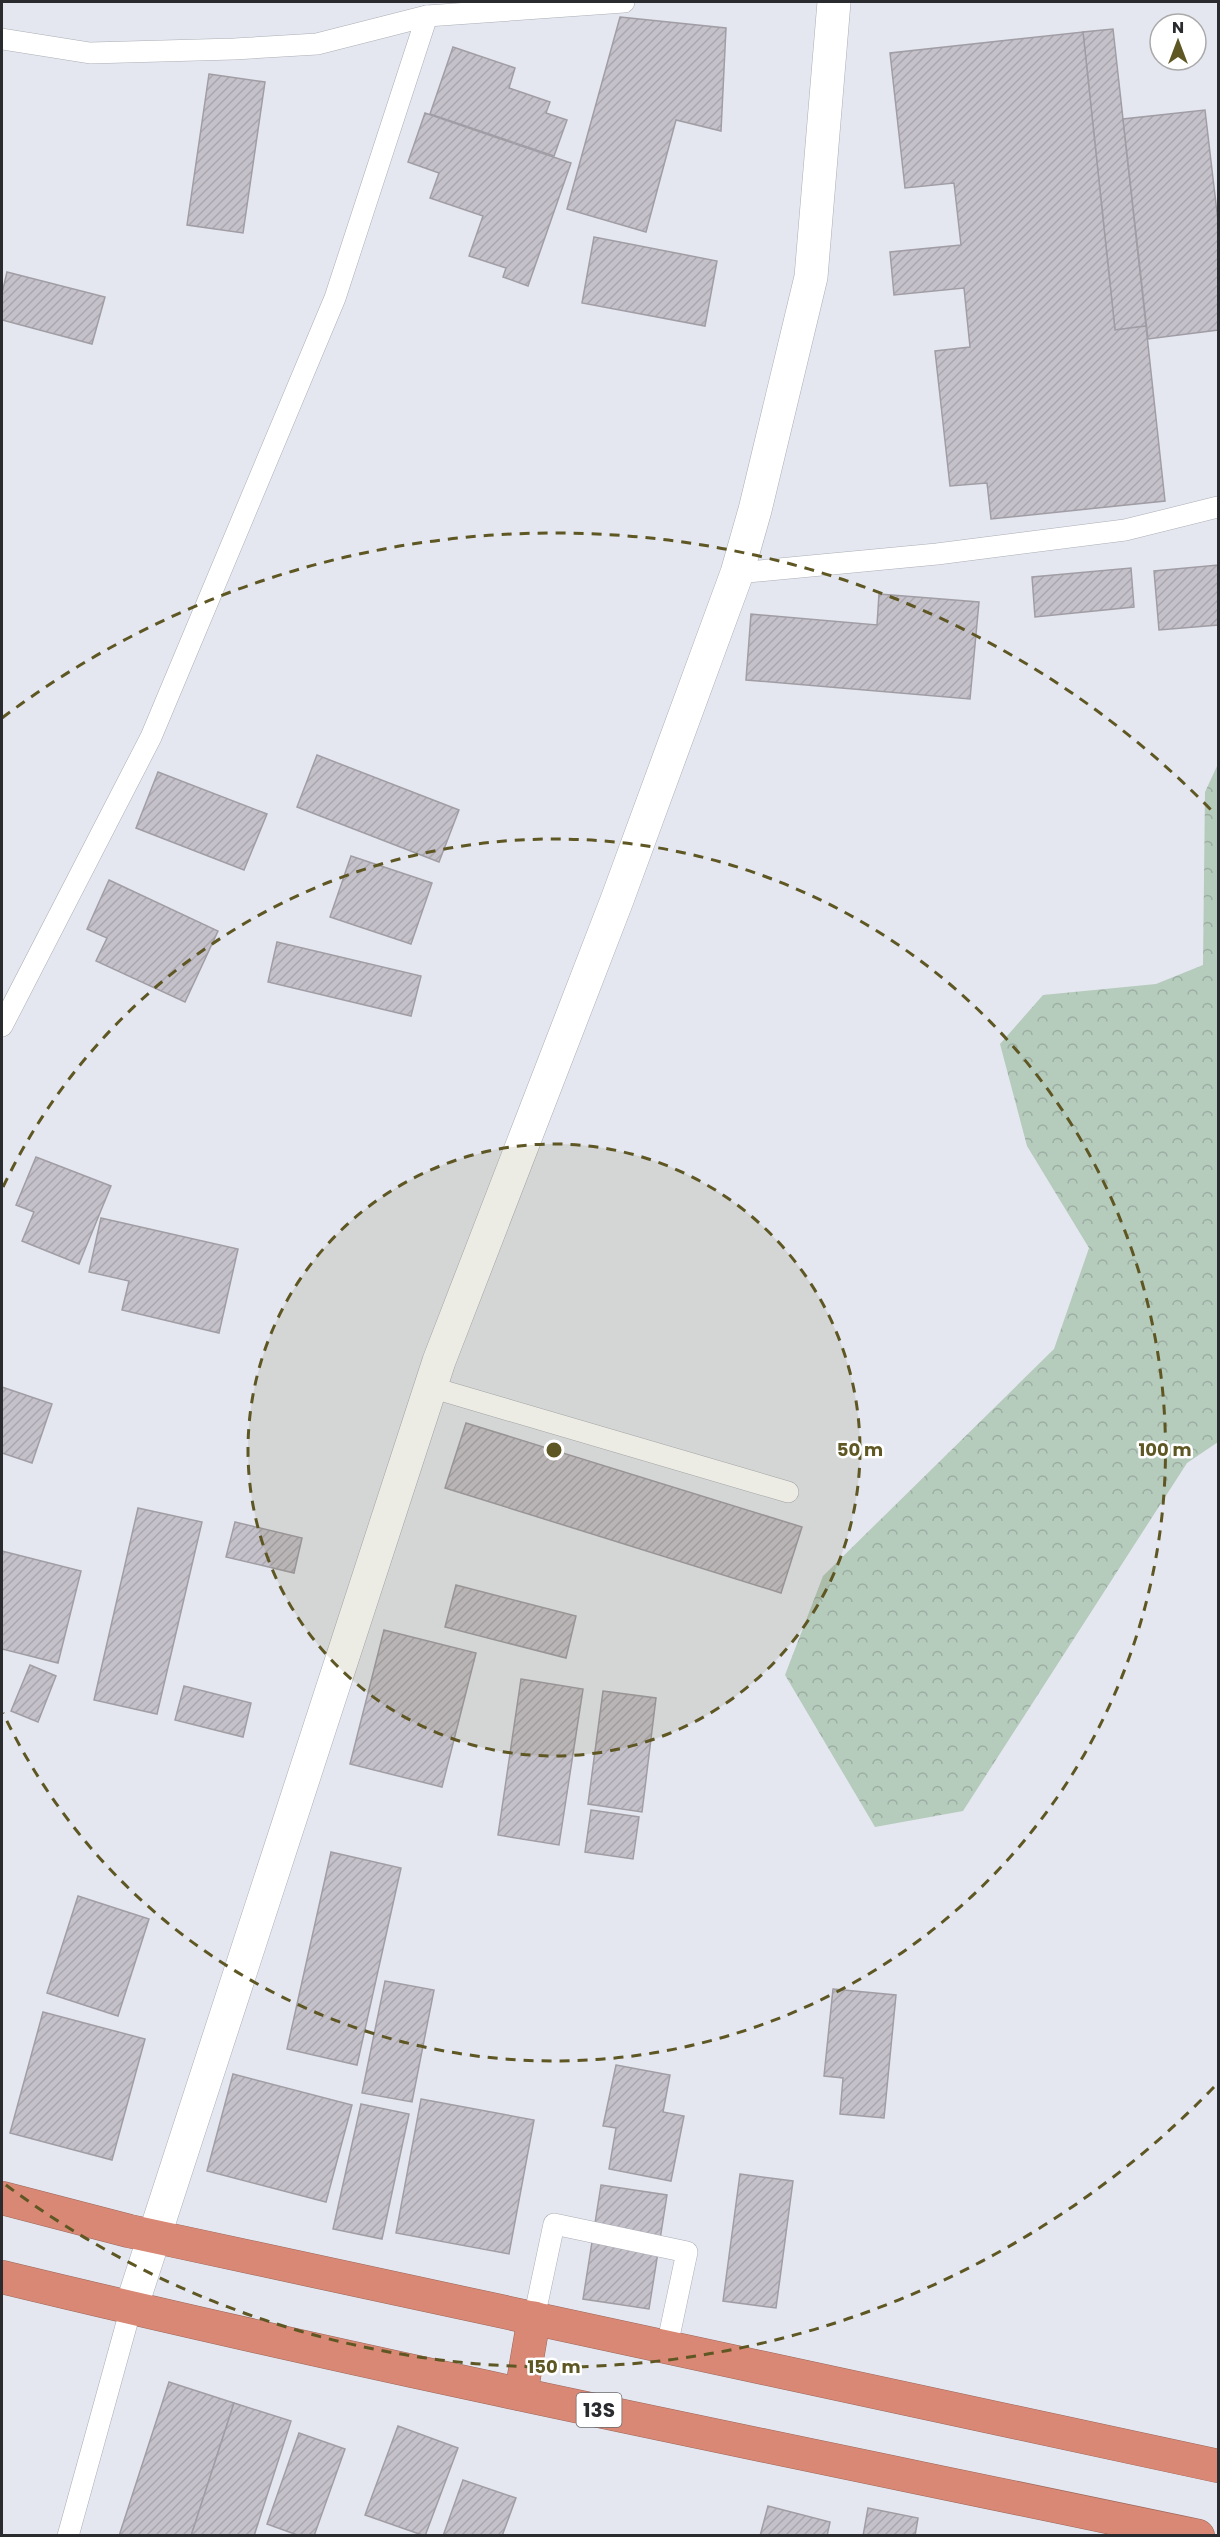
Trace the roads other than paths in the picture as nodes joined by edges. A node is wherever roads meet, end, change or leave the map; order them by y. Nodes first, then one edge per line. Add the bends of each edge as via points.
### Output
1 (624, 2) edge
2 (834, 2) edge
3 (427, 16) junction
4 (2, 39) edge
5 (1218, 507) edge
6 (736, 573) junction
7 (2, 1026) edge
8 (430, 1387) junction
9 (788, 1492) dead end
10 (2, 2198) edge
11 (153, 2235) junction
12 (2, 2277) edge
13 (131, 2308) junction
14 (534, 2318) junction
15 (667, 2346) junction
16 (521, 2394) junction
17 (1218, 2466) edge
18 (68, 2535) edge
19 (1198, 2535) edge

1 - 3 lane
2 - 6 street via 811,277
3 - 4 lane via 317,44 234,49 90,53
3 - 7 lane via 335,298 151,737
5 - 6 lane via 1125,530 937,554
6 - 8 street via 617,900
8 - 9 lane
8 - 11 street
10 - 11 highway
11 - 13 street
11 - 14 highway
12 - 13 highway, 13S
13 - 16 highway, 13S
13 - 18 lane
14 - 15 highway
14 - 15 lane via 554,2224 676,2249 687,2252
14 - 16 highway
15 - 17 highway
16 - 19 highway, 13S

